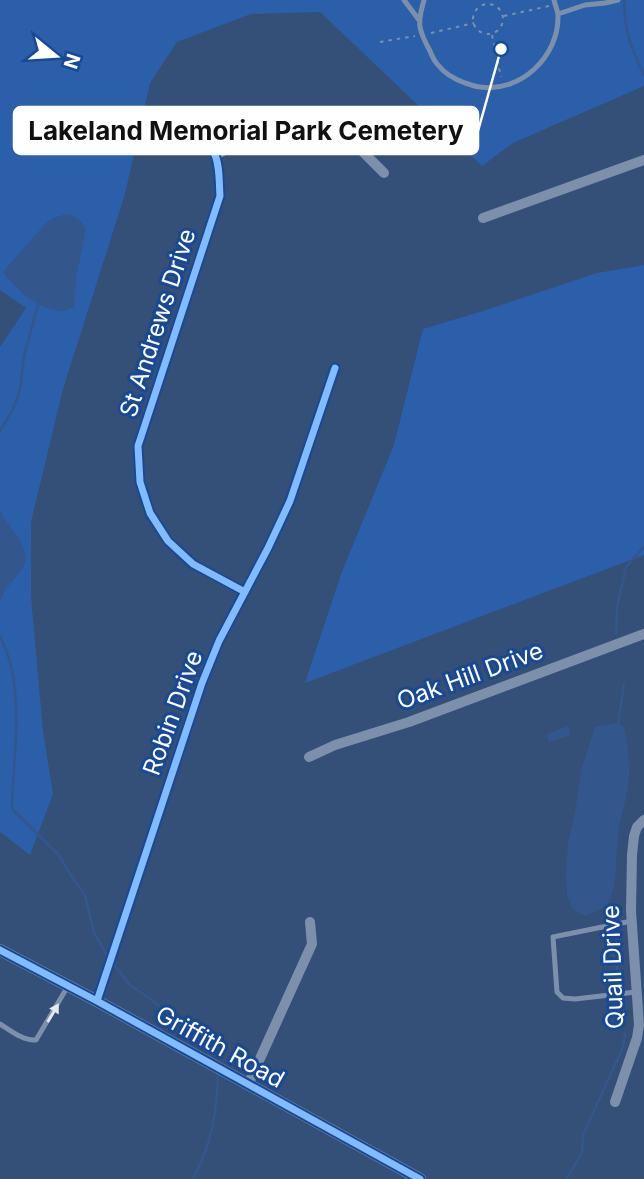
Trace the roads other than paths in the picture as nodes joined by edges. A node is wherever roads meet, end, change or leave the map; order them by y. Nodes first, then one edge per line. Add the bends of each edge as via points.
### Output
1 (404, 0) edge
2 (424, 0) edge
3 (618, 0) edge
4 (584, 2) edge
5 (554, 3) edge
6 (558, 14) junction
7 (419, 20) junction
8 (175, 122) dead end
9 (215, 155) junction
10 (644, 160) edge
11 (384, 173) dead end
12 (483, 218) dead end
13 (335, 368) dead end
14 (245, 592) junction
15 (644, 634) edge
16 (309, 757) dead end
17 (641, 824) edge
18 (310, 922) dead end
19 (632, 922) junction
20 (0, 950) edge
21 (68, 986) junction
22 (637, 992) junction
23 (97, 1001) junction
24 (0, 1024) edge
25 (641, 1025) edge
26 (248, 1085) junction
27 (615, 1102) dead end
28 (420, 1179) edge

1 - 7 lane
2 - 7 lane
3 - 4 lane
4 - 6 lane
5 - 6 lane
6 - 7 lane via 548,54 536,68 503,86 481,88 453,79 437,65 421,35
8 - 9 street
9 - 11 street via 266,130 291,123 320,125 357,146
9 - 14 street, St Andrews Drive via 220,197 138,446 140,482 150,513 167,541 193,564
10 - 12 street
13 - 14 street, Robin Drive via 290,501
14 - 23 street, Robin Drive via 202,683
15 - 16 street, Oak Hill Drive
17 - 19 street, Quail Drive via 632,845
18 - 26 street via 312,944
19 - 22 street, Quail Drive
19 - 22 lane via 553,937 556,992 575,999
20 - 21 street, Griffith Road
21 - 23 street, Griffith Road
24 -> 21 lane via 36,1040
22 - 25 street, Quail Drive
23 - 26 street, Griffith Road
25 - 27 street, Quail Drive
26 - 28 street, Griffith Road

